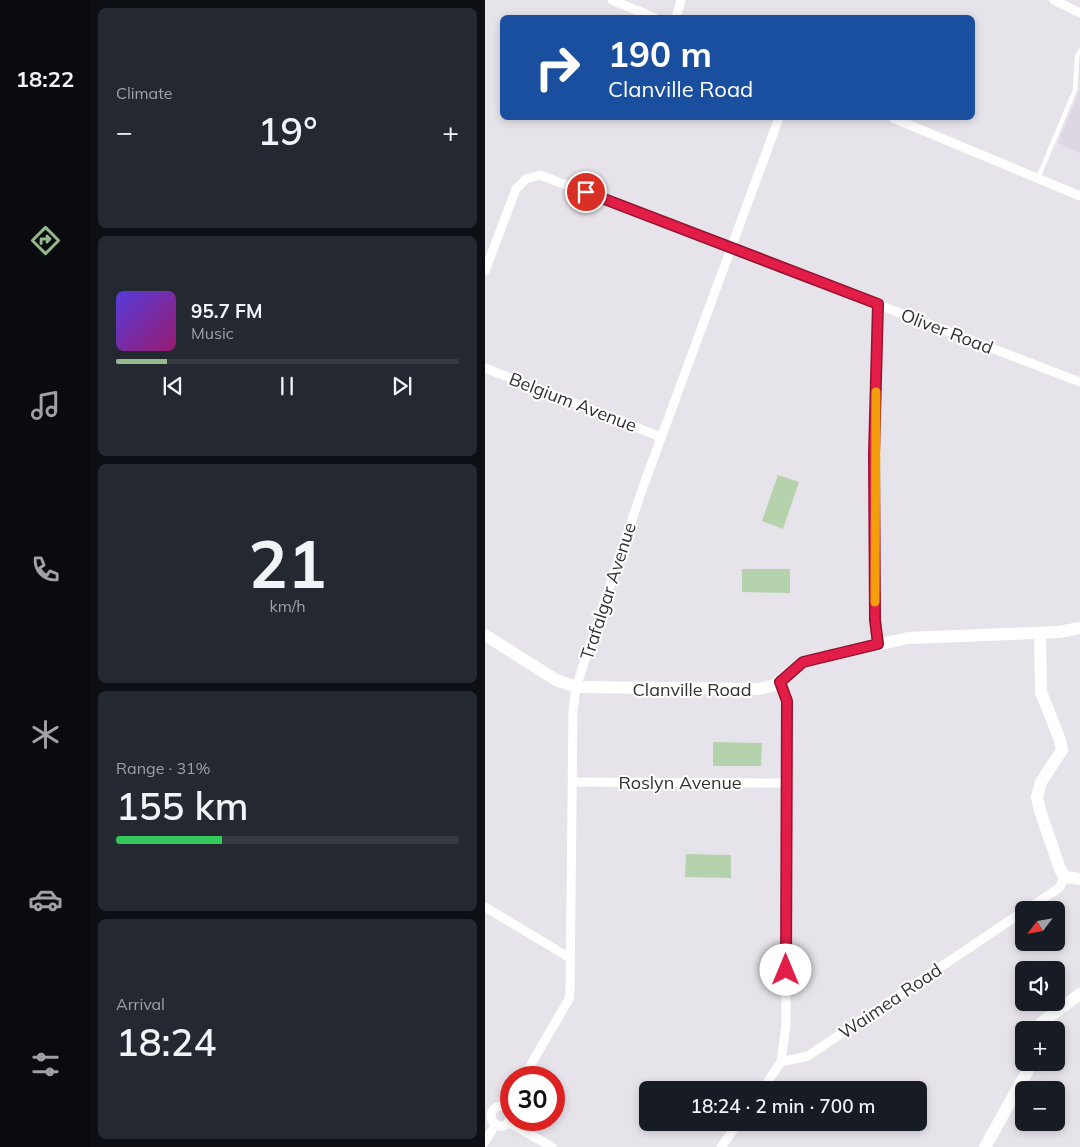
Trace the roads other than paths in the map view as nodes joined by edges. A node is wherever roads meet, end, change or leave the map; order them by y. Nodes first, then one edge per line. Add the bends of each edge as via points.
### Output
1 (612, 0) edge
2 (681, 0) edge
3 (1054, 0) edge
4 (1080, 13) edge
5 (648, 15) edge
6 (677, 15) edge
7 (1080, 51) edge
8 (778, 120) edge
9 (898, 120) edge
10 (1039, 178) junction
11 (1080, 196) edge
12 (730, 248) junction
13 (485, 270) edge
14 (878, 304) junction
15 (485, 368) edge
16 (1080, 382) edge
17 (661, 437) junction
18 (1080, 628) edge
19 (1040, 633) junction
20 (485, 635) edge
21 (878, 644) junction
22 (780, 682) junction
23 (576, 687) junction
24 (573, 782) junction
25 (787, 783) junction
26 (1065, 877) junction
27 (1080, 879) edge
28 (1040, 901) edge
29 (485, 907) edge
30 (1015, 918) edge
31 (571, 958) junction
32 (1080, 994) edge
33 (1045, 1021) edge
34 (781, 1062) junction
35 (530, 1066) edge
36 (1027, 1071) edge
37 (768, 1081) edge
38 (489, 1109) edge
39 (496, 1124) junction
40 (500, 1125) edge
41 (524, 1131) edge
42 (733, 1131) edge
43 (485, 1142) edge
44 (552, 1147) edge
45 (721, 1147) edge
46 (985, 1147) edge

1 - 5 street
2 - 6 street
3 - 4 street
7 - 10 lane via 1075,90
8 - 12 street, Trafalgar Avenue
9 - 10 street
10 - 11 street
12 - 13 street, Oliver Road via 552,179 533,175 516,189
12 - 14 street, Oliver Road
12 - 17 street, Trafalgar Avenue
14 - 16 street, Oliver Road
14 - 21 street via 874,454
15 - 17 street, Belgium Avenue
17 - 23 street, Trafalgar Avenue
18 - 19 street, Clanville Road
19 - 21 street, Clanville Road via 909,638
19 - 26 street via 1041,692 1062,744 1058,758 1039,786 1038,804
20 - 23 street, Clanville Road via 556,680
21 - 22 street, Clanville Road via 803,662
22 - 23 street, Clanville Road via 759,689
22 - 25 street via 787,701
23 - 24 street, Trafalgar Avenue
24 - 25 street, Roslyn Avenue
24 - 31 street, Trafalgar Avenue
25 - 34 street via 786,1025
26 - 27 street
26 - 28 street, Waimea Road via 1059,888
29 - 31 street
30 - 34 street, Waimea Road via 808,1056
31 - 35 street, Trafalgar Avenue via 569,999
32 - 33 street
34 - 37 street
36 - 46 street
38 - 39 street
39 - 40 street
39 - 43 street
41 - 44 street
42 - 45 street

